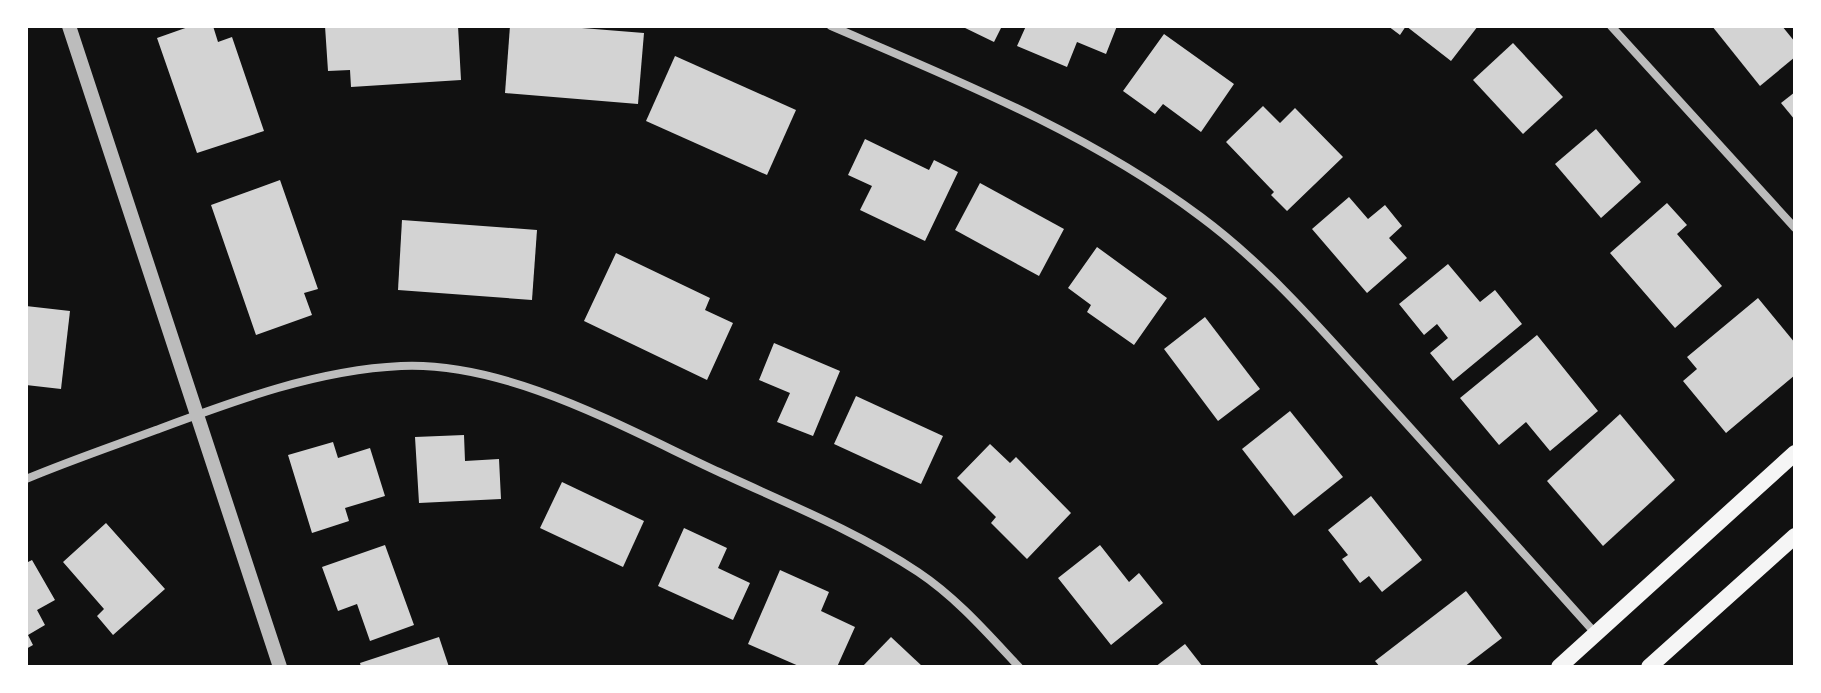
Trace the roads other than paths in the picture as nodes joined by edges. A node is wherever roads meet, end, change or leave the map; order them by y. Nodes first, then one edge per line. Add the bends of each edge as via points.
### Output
1 (69, 26) edge
2 (831, 26) edge
3 (1611, 26) edge
4 (1795, 228) edge
5 (197, 415) junction
6 (1795, 453) edge
7 (26, 479) edge
8 (1795, 536) edge
9 (1596, 634) junction
10 (280, 667) edge
11 (1019, 667) edge
12 (1559, 667) edge
13 (1649, 667) edge

1 - 5 street
2 - 9 street via 1075,137 1204,219 1330,338
3 - 4 street
5 - 7 street
5 - 10 street
5 - 11 street via 303,382 368,369 436,367 501,379 572,404 856,535 945,593
6 - 9 main road
8 - 13 main road
9 - 12 main road

